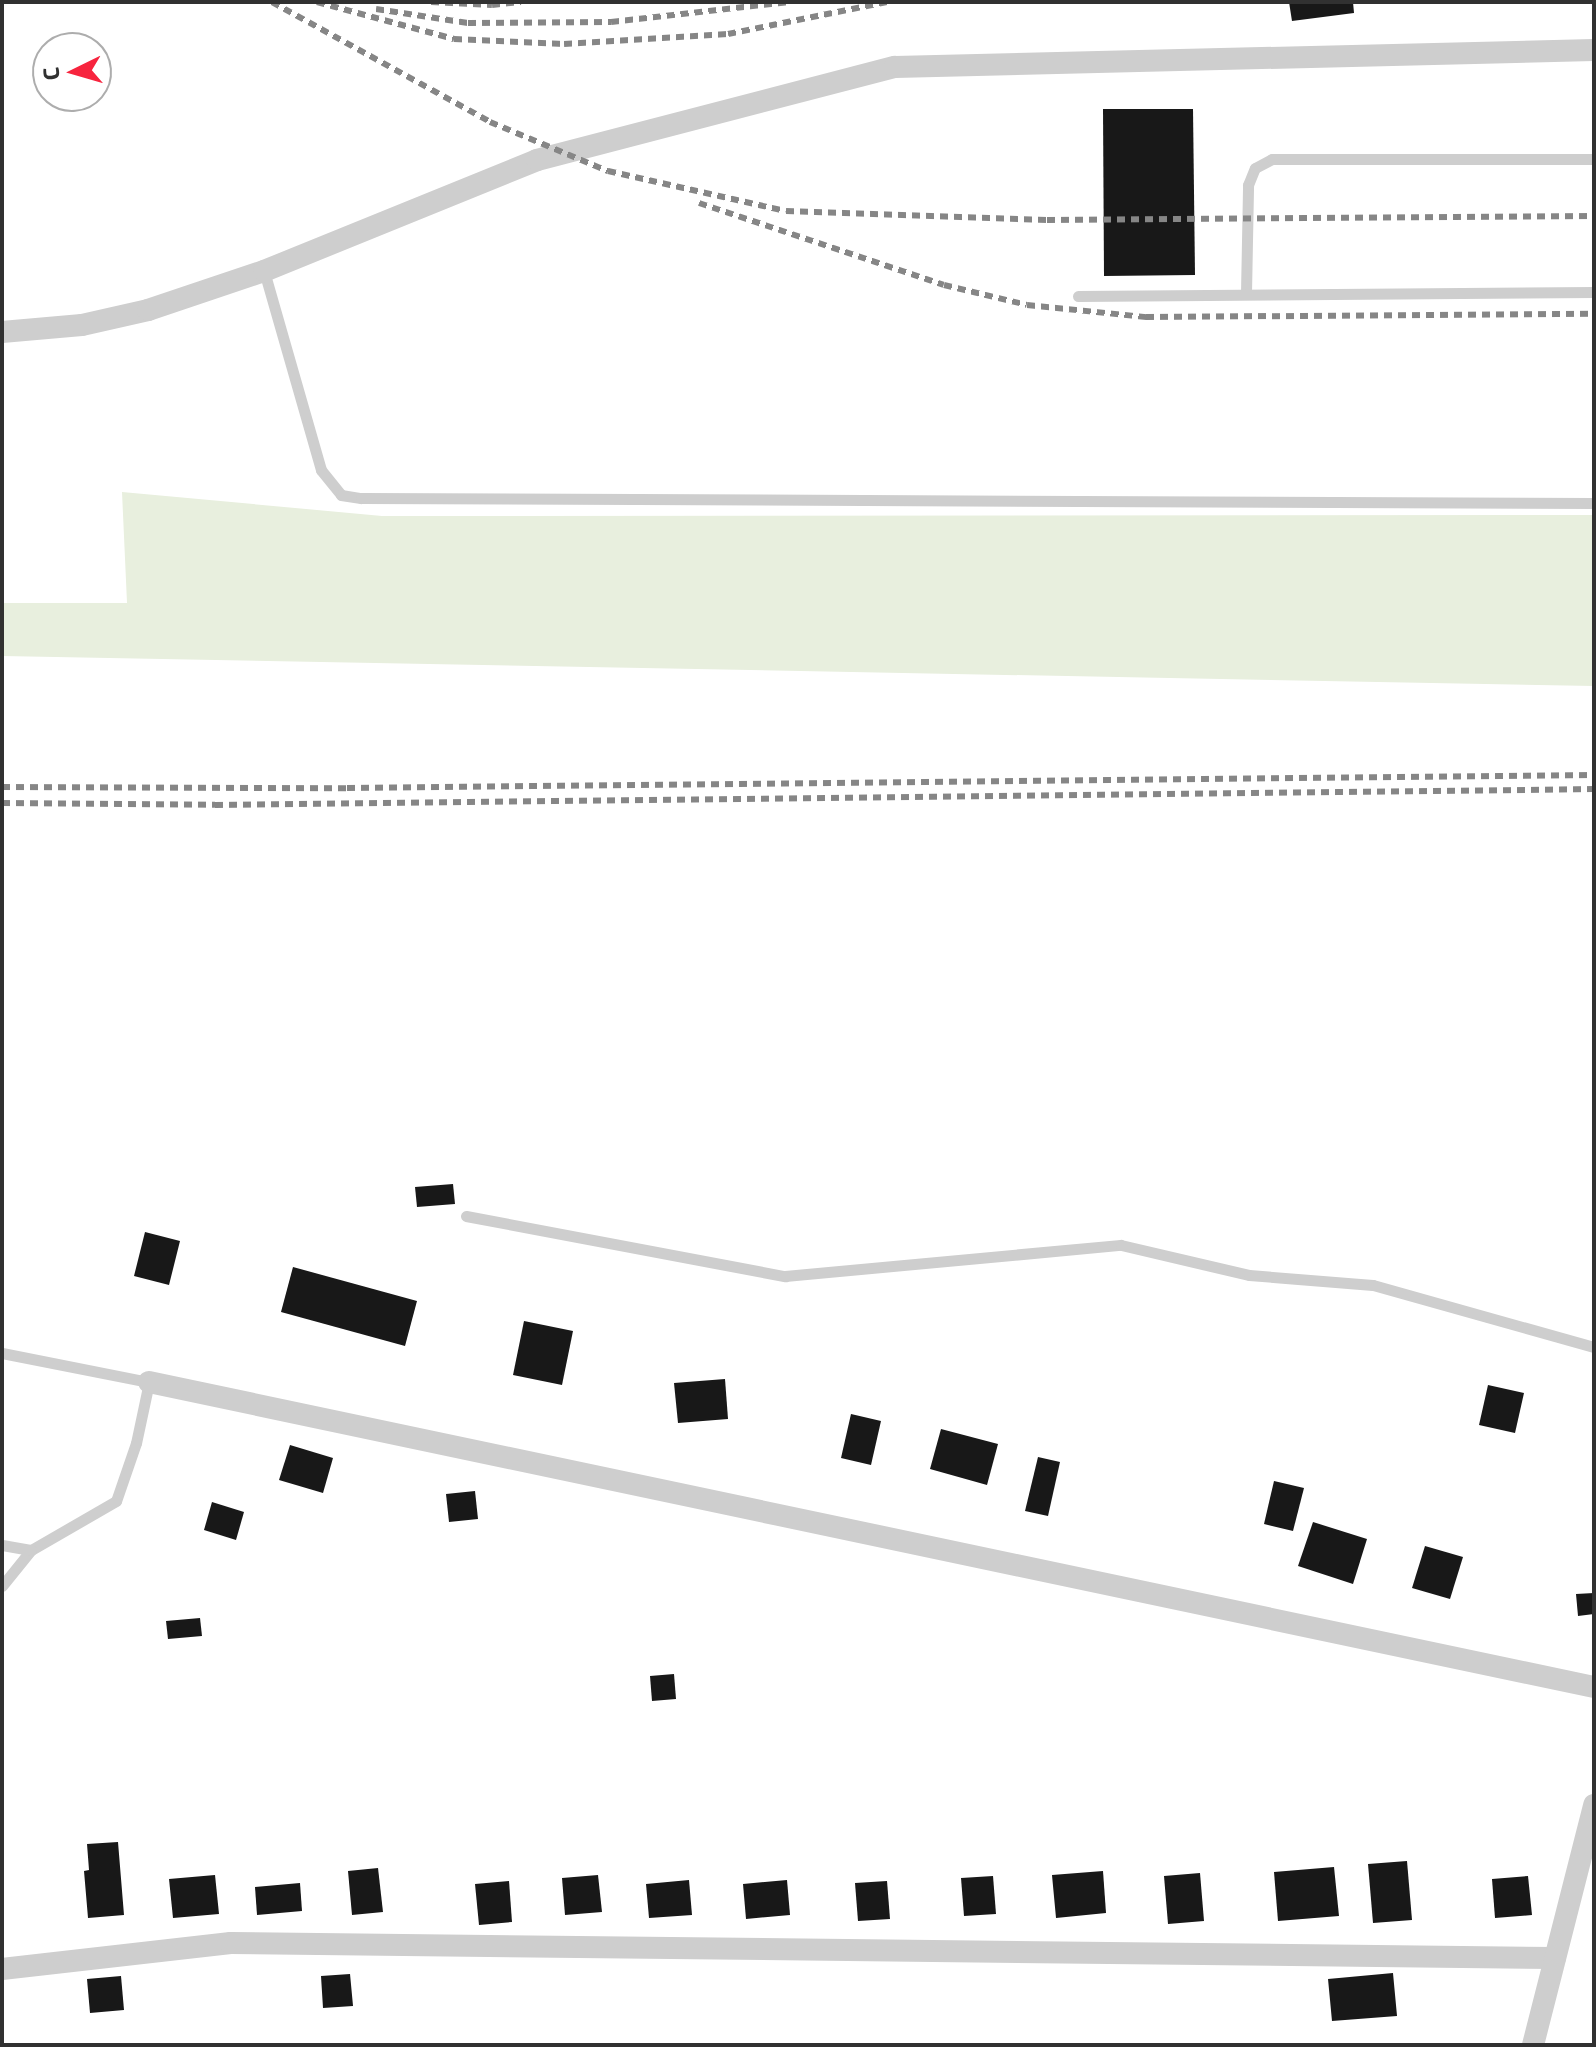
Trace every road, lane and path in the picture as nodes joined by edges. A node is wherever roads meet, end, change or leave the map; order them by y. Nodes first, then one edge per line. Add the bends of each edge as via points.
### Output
1 (1594, 50) edge
2 (1594, 159) edge
3 (264, 271) junction
4 (1594, 292) edge
5 (1246, 293) junction
6 (1078, 296) dead end
7 (2, 332) edge
8 (1594, 503) edge
9 (466, 1216) dead end
10 (1594, 1347) edge
11 (2, 1353) edge
12 (149, 1382) junction
13 (2, 1545) edge
14 (31, 1550) junction
15 (2, 1586) edge
16 (1594, 1687) edge
17 (1594, 1805) edge
18 (1555, 1958) junction
19 (2, 1969) edge
20 (1533, 2045) edge

1 - 3 street via 895,67 537,160
2 - 5 lane via 1272,159 1255,168 1248,185
3 - 7 street via 148,310 82,325
3 - 8 lane via 321,470 341,495
4 - 5 lane
5 - 6 lane
9 - 10 lane via 785,1276 1121,1245 1249,1275 1373,1285
11 - 12 lane
12 - 14 lane via 116,1501
12 - 16 street
13 - 14 lane
14 - 15 lane
17 - 18 street
18 - 19 street via 231,1943
18 - 20 street

